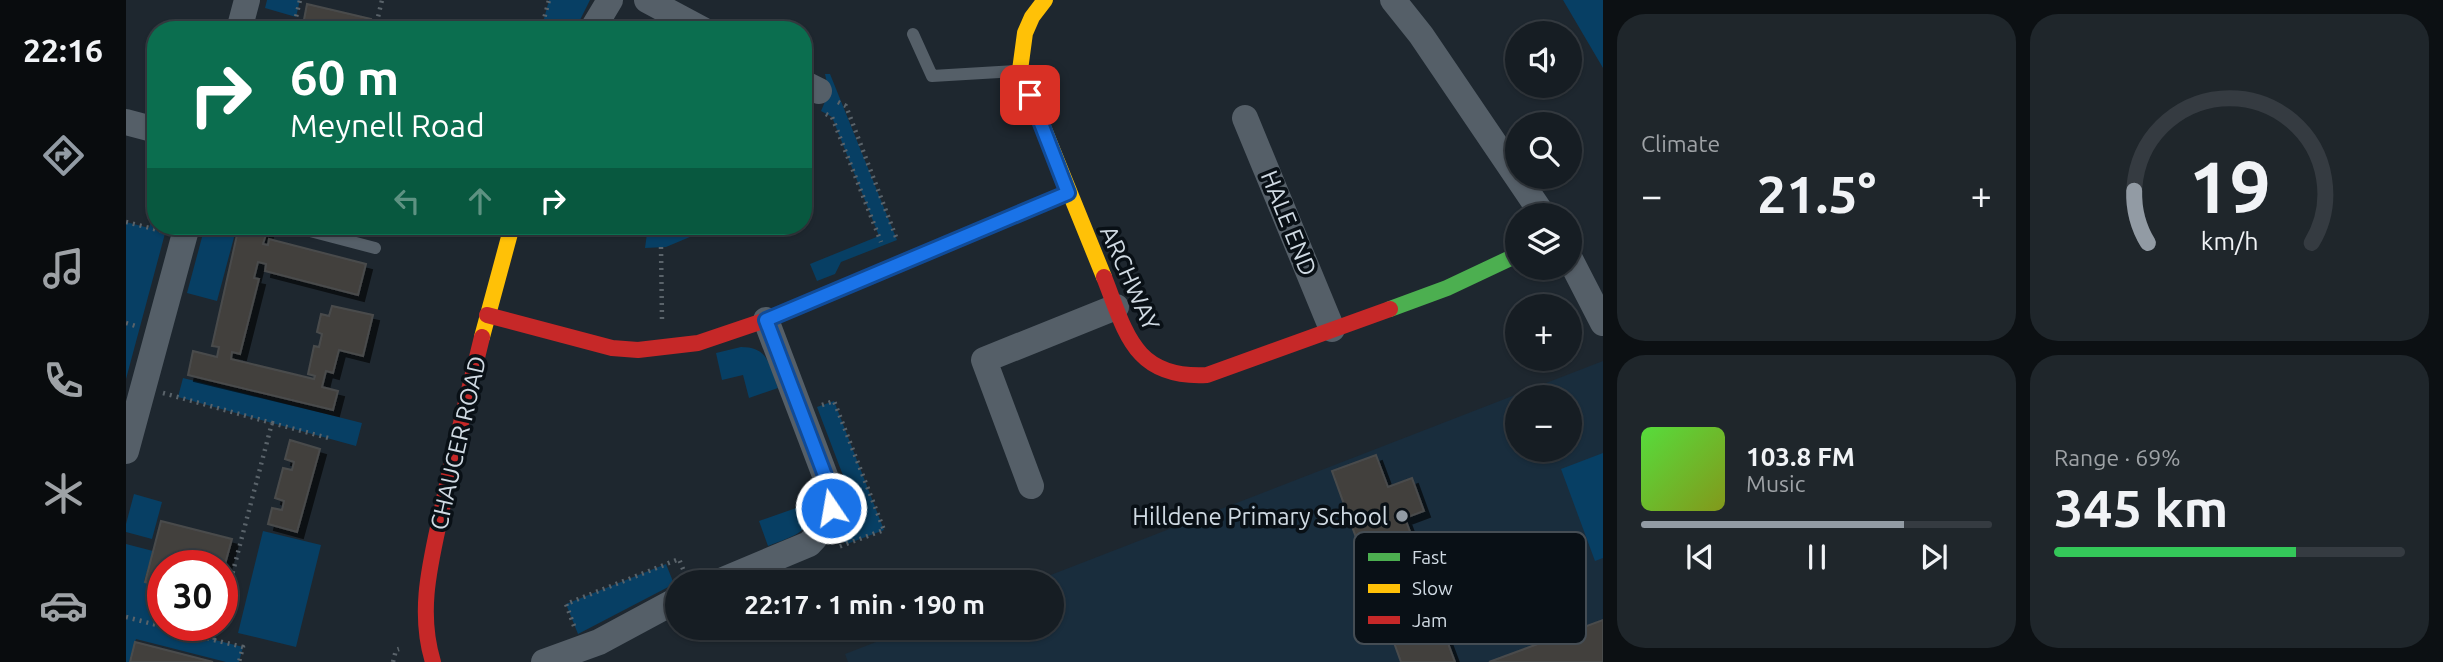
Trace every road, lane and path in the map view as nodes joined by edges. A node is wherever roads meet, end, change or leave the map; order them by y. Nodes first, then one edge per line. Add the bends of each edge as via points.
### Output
1 (247, 0) edge
2 (300, 0) edge
3 (382, 0) edge
4 (550, 0) edge
5 (610, 0) edge
6 (647, 0) edge
7 (1045, 0) edge
8 (1393, 0) edge
9 (241, 21) edge
10 (295, 21) edge
11 (377, 21) edge
12 (544, 21) edge
13 (598, 21) edge
14 (686, 21) edge
15 (914, 34) dead end
16 (1020, 71) junction
17 (817, 90) edge
18 (1245, 118) dead end
19 (126, 122) edge
20 (147, 128) edge
21 (1068, 193) junction
22 (1535, 203) edge
23 (126, 222) edge
24 (147, 225) edge
25 (184, 235) edge
26 (326, 235) edge
27 (509, 235) edge
28 (661, 247) dead end
29 (375, 248) dead end
30 (1505, 261) edge
31 (898, 265) junction
32 (1581, 280) edge
33 (1116, 307) junction
34 (487, 315) junction
35 (766, 320) junction
36 (1603, 323) edge
37 (1332, 329) junction
38 (663, 348) junction
39 (143, 388) junction
40 (130, 419) edge
41 (272, 423) junction
42 (332, 439) dead end
43 (126, 451) edge
44 (1031, 486) dead end
45 (238, 552) edge
46 (683, 570) edge
47 (747, 570) edge
48 (665, 607) edge
49 (126, 617) edge
50 (147, 622) edge
51 (218, 641) edge
52 (582, 648) junction
53 (239, 662) edge
54 (433, 662) edge
55 (544, 662) edge

1 - 9 street
2 - 10 path
3 - 11 path
4 - 12 path
5 - 13 street
6 - 14 street
7 - 16 street, ARCHWAY via 1023,34
8 - 22 street
15 - 16 lane via 932,76
16 - 21 street, ARCHWAY
17 - 31 path via 821,111 832,117
17 - 31 path via 846,106
18 - 37 street, HALE END
19 - 20 street
21 - 31 street
21 - 33 street, ARCHWAY
23 - 24 path
25 - 39 street
26 - 29 lane
27 - 34 street, CHAUCER ROAD
28 - 38 path
30 - 37 street, ARCHWAY via 1447,288
31 - 35 street
32 - 36 street
33 - 37 street, ARCHWAY via 1132,344 1155,366 1181,377 1207,375
33 - 44 street via 984,359
34 - 38 street via 612,348
34 - 54 street, CHAUCER ROAD via 425,592 426,639
35 - 38 street via 698,343
35 - 47 street via 832,494 831,508 820,533 808,544
39 - 40 street
39 - 41 path
40 - 43 street
41 - 42 path
41 - 45 path
46 - 52 path via 679,559 566,604
48 - 52 street
49 - 50 path
51 - 53 path via 243,647
52 - 55 street

